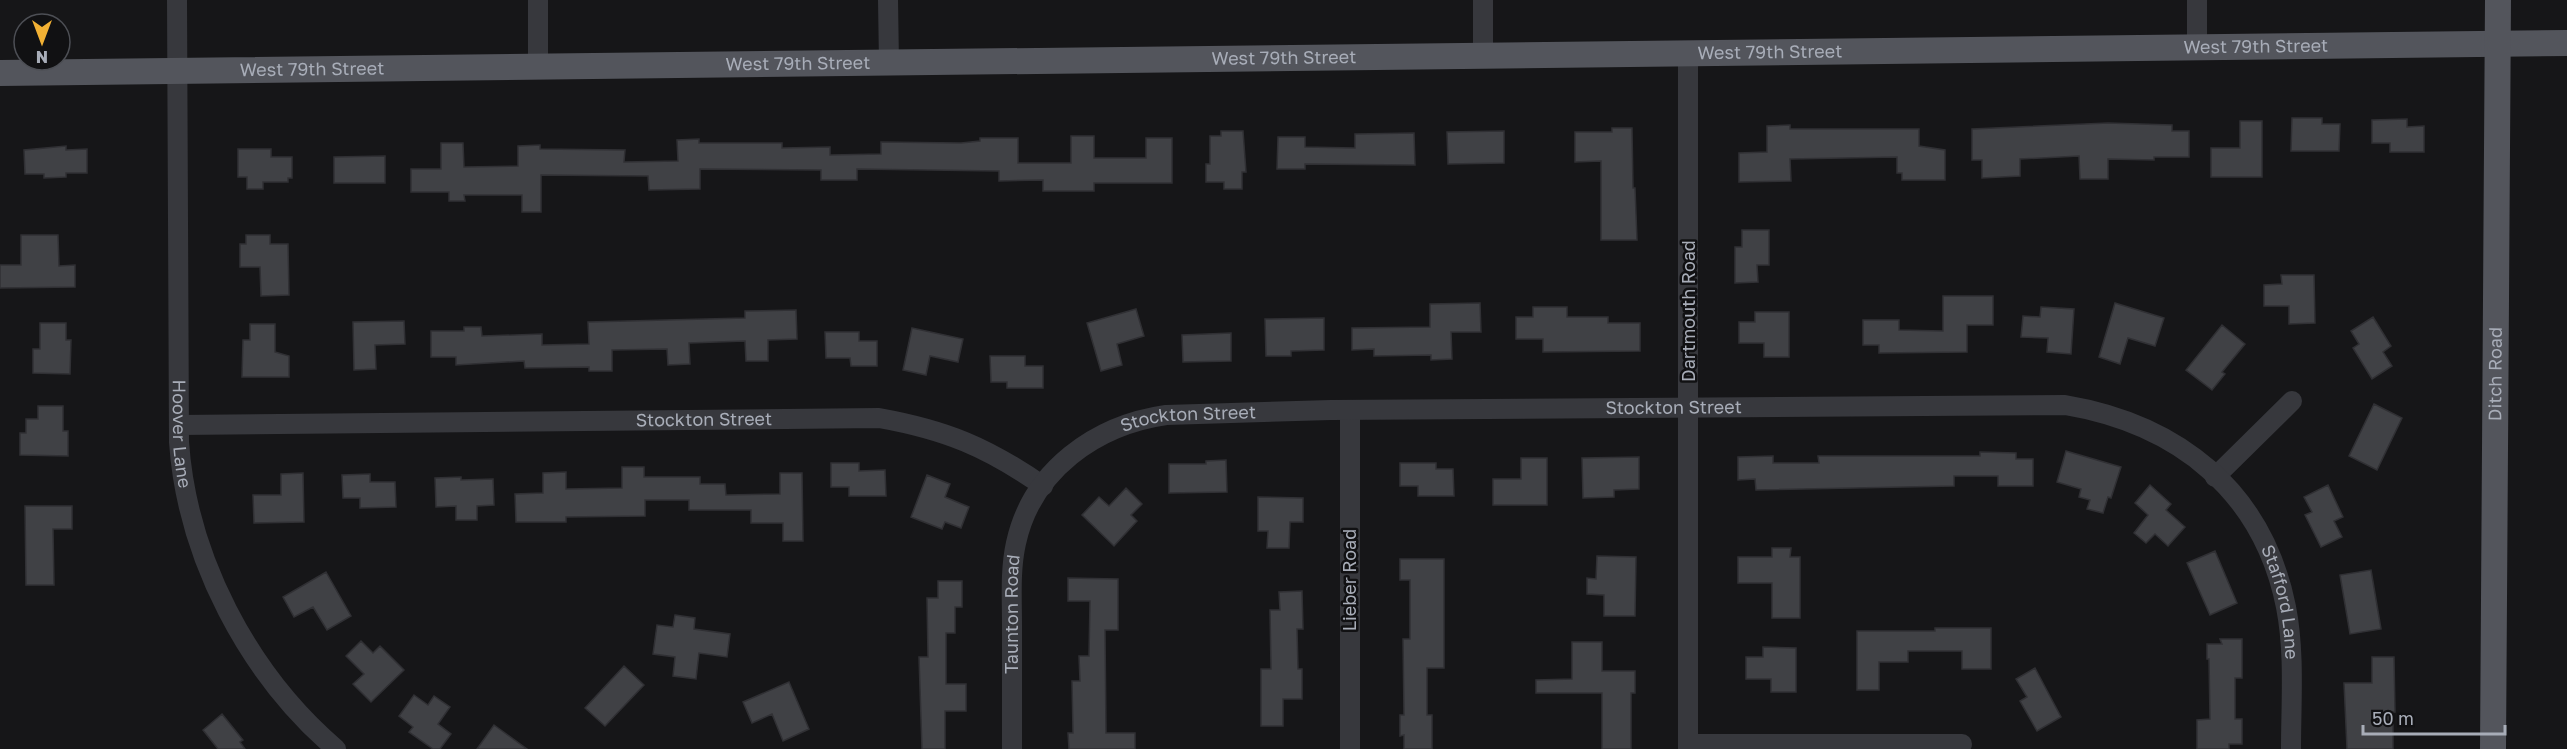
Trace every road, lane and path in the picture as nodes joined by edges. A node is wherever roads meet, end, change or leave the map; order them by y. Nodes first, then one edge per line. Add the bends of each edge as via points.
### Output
1 (177, 0) edge
2 (537, 0) edge
3 (888, 0) edge
4 (1483, 0) edge
5 (2197, 0) edge
6 (2498, 0) edge
7 (2567, 43) edge
8 (2498, 44) junction
9 (2197, 46) junction
10 (1688, 53) junction
11 (1483, 56) junction
12 (889, 63) junction
13 (538, 67) junction
14 (177, 72) junction
15 (0, 73) edge
16 (2292, 401) dead end
17 (1689, 407) junction
18 (1350, 410) junction
19 (179, 425) junction
20 (2215, 477) junction
21 (1043, 486) junction
22 (1962, 744) dead end
23 (1688, 746) edge
24 (336, 749) edge
25 (1012, 749) edge
26 (1350, 749) edge
27 (2291, 749) edge
28 (2493, 749) edge

1 - 14 street, Hoover Lane
2 - 13 street
3 - 12 street
4 - 11 street
5 - 9 street
6 - 8 main road, Ditch Road
7 - 8 main road, West 79th Street
8 - 9 main road, West 79th Street
8 - 28 main road, Ditch Road
9 - 10 main road, West 79th Street
10 - 11 main road, West 79th Street
10 - 17 street, Dartmouth Road
11 - 12 main road, West 79th Street
12 - 13 main road, West 79th Street
13 - 14 main road, West 79th Street
14 - 15 main road, West 79th Street
14 - 19 street, Hoover Lane
16 - 20 street
17 - 18 street, Stockton Street
17 - 20 street, Stockton Street via 2065,405 2100,411 2142,426 2181,448
17 - 23 street, Dartmouth Road
18 - 21 street, Stockton Street via 1140,419 1082,446
18 - 26 street, Lieber Road
19 - 21 street, Stockton Street via 879,418 914,424 967,441 1007,461
19 - 24 street, Hoover Lane via 181,469 190,514 225,603 267,674 294,708
20 - 27 street, Stafford Lane via 2260,534 2281,586 2290,635
21 - 25 street, Taunton Road via 1022,523 1013,563
22 - 23 street

